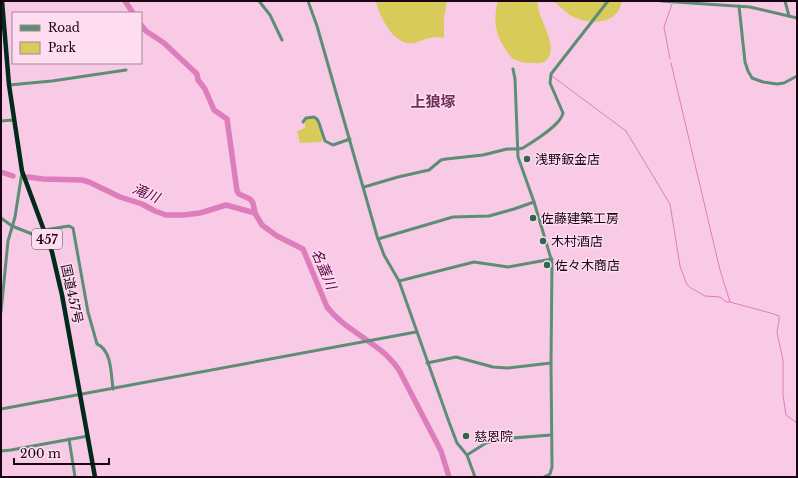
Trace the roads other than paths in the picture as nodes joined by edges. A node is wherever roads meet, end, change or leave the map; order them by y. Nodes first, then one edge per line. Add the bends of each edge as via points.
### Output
1 (2, 1) edge
2 (259, 1) edge
3 (308, 1) edge
4 (608, 1) edge
5 (660, 1) edge
6 (785, 1) edge
7 (672, 2) edge
8 (739, 6) junction
9 (789, 16) junction
10 (797, 18) edge
11 (3, 39) edge
12 (282, 40) dead end
13 (513, 69) dead end
14 (126, 70) dead end
15 (797, 76) edge
16 (9, 85) junction
17 (13, 120) junction
18 (1, 121) edge
19 (303, 122) dead end
20 (350, 139) junction
21 (518, 149) junction
22 (22, 171) junction
23 (364, 188) junction
24 (534, 202) junction
25 (1, 218) edge
26 (12, 226) junction
27 (44, 230) junction
28 (378, 239) junction
29 (552, 259) junction
30 (399, 281) junction
31 (1, 312) edge
32 (416, 332) junction
33 (427, 363) junction
34 (551, 363) junction
35 (113, 389) junction
36 (80, 394) junction
37 (1, 409) edge
38 (551, 435) junction
39 (88, 436) junction
40 (69, 439) junction
41 (1, 451) edge
42 (467, 455) junction
43 (75, 477) edge
44 (95, 477) edge
45 (475, 477) edge
46 (544, 477) edge

1 - 11 highway, 国道457号 / 457
2 - 12 street via 270,15
3 - 20 street
4 - 21 street via 551,74 550,83 563,110 562,117 535,140
5 - 7 street
6 - 9 street
7 - 8 street
8 - 9 street via 750,6
8 - 15 street via 745,62 752,78 777,84
9 - 10 street
11 - 16 highway, 国道457号 / 457
13 - 21 street
14 - 16 street
16 - 17 highway, 国道457号 / 457
17 - 18 street
17 - 22 highway, 国道457号 / 457
19 - 20 street via 306,118 317,119 325,141 332,145
20 - 23 street
21 - 23 street via 441,160 429,170
21 - 24 street via 521,166
22 - 26 street
22 - 27 highway, 国道457号 / 457
23 - 28 street
24 - 28 street via 497,214 453,218
24 - 29 street
25 - 26 street
26 - 27 street via 32,234
26 - 31 street
27 - 35 street via 69,226 72,228 88,312 97,344 107,353
27 - 36 highway, 国道457号 / 457 via 62,295
28 - 30 street
29 - 30 street via 508,266 474,262
29 - 34 street
30 - 32 street
32 - 33 street
32 - 35 street
33 - 34 street via 456,358 507,368
33 - 42 street via 451,429
34 - 38 street
35 - 36 street
36 - 37 street
36 - 39 highway, 国道457号 / 457
38 - 42 street via 500,439 486,443
38 - 46 street via 552,467 550,474
39 - 40 street
39 - 44 highway, 国道457号 / 457
40 - 41 street
40 - 43 street
42 - 45 street

